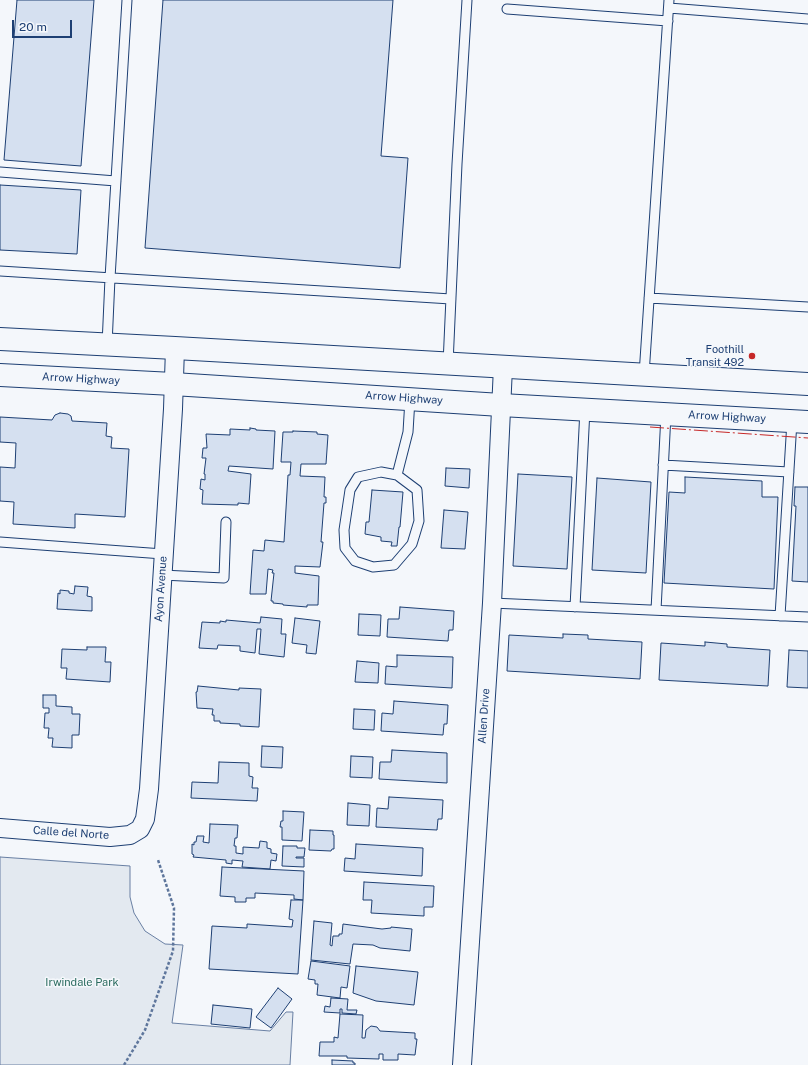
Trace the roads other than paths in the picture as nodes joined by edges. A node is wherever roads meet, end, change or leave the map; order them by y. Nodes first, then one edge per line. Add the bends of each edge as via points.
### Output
1 (127, 0) edge
2 (468, 0) edge
3 (669, 4) edge
4 (507, 9) dead end
5 (808, 19) edge
6 (668, 21) junction
7 (0, 172) edge
8 (116, 182) junction
9 (0, 271) edge
10 (110, 278) junction
11 (649, 298) junction
12 (451, 299) junction
13 (808, 307) edge
14 (0, 339) edge
15 (107, 345) junction
16 (175, 348) junction
17 (448, 364) junction
18 (503, 367) junction
19 (0, 375) edge
20 (644, 375) junction
21 (173, 384) junction
22 (808, 384) edge
23 (410, 399) junction
24 (502, 404) junction
25 (585, 409) junction
26 (666, 414) junction
27 (800, 421) edge
28 (663, 464) junction
29 (789, 472) junction
30 (397, 475) junction
31 (226, 522) dead end
32 (0, 542) edge
33 (163, 554) junction
34 (162, 575) junction
35 (492, 603) junction
36 (575, 607) junction
37 (656, 610) junction
38 (780, 616) junction
39 (808, 617) edge
40 (0, 828) edge
41 (140, 830) joint
42 (462, 1065) edge

1 - 8 lane
2 - 12 lane
3 - 5 lane
3 - 6 lane
4 - 6 lane
6 - 11 lane
7 - 8 lane
8 - 10 lane
9 - 10 lane
10 - 12 lane
10 - 15 lane
11 - 13 lane
11 - 20 lane
12 - 17 lane
14 - 15 main road
15 - 16 main road
16 - 17 main road
16 - 21 street, Ayon Avenue
17 - 18 main road
18 - 20 main road
18 - 24 street, Allen Drive
19 - 21 main road, Arrow Highway
20 - 22 main road
21 - 23 main road, Arrow Highway
21 - 33 street, Ayon Avenue
23 - 24 main road, Arrow Highway
23 - 30 lane via 408,432
24 - 25 main road, Arrow Highway
24 - 35 street, Allen Drive
25 - 26 main road, Arrow Highway
25 - 36 lane
26 - 27 main road, Arrow Highway
26 - 28 lane
27 - 29 lane
28 - 29 lane
28 - 37 lane
29 - 38 lane
30 - 30 lane via 417,490 418,520 412,544 394,565 373,567 355,561 345,548 344,530 350,490 358,477 381,472
31 - 34 lane via 224,578
32 - 33 lane
33 - 34 street, Ayon Avenue
34 - 41 street, Ayon Avenue via 149,789 145,819
35 - 36 lane
35 - 42 street, Allen Drive
36 - 37 lane
37 - 38 lane
38 - 39 lane
40 - 41 street, Calle del Norte via 110,836 130,835

